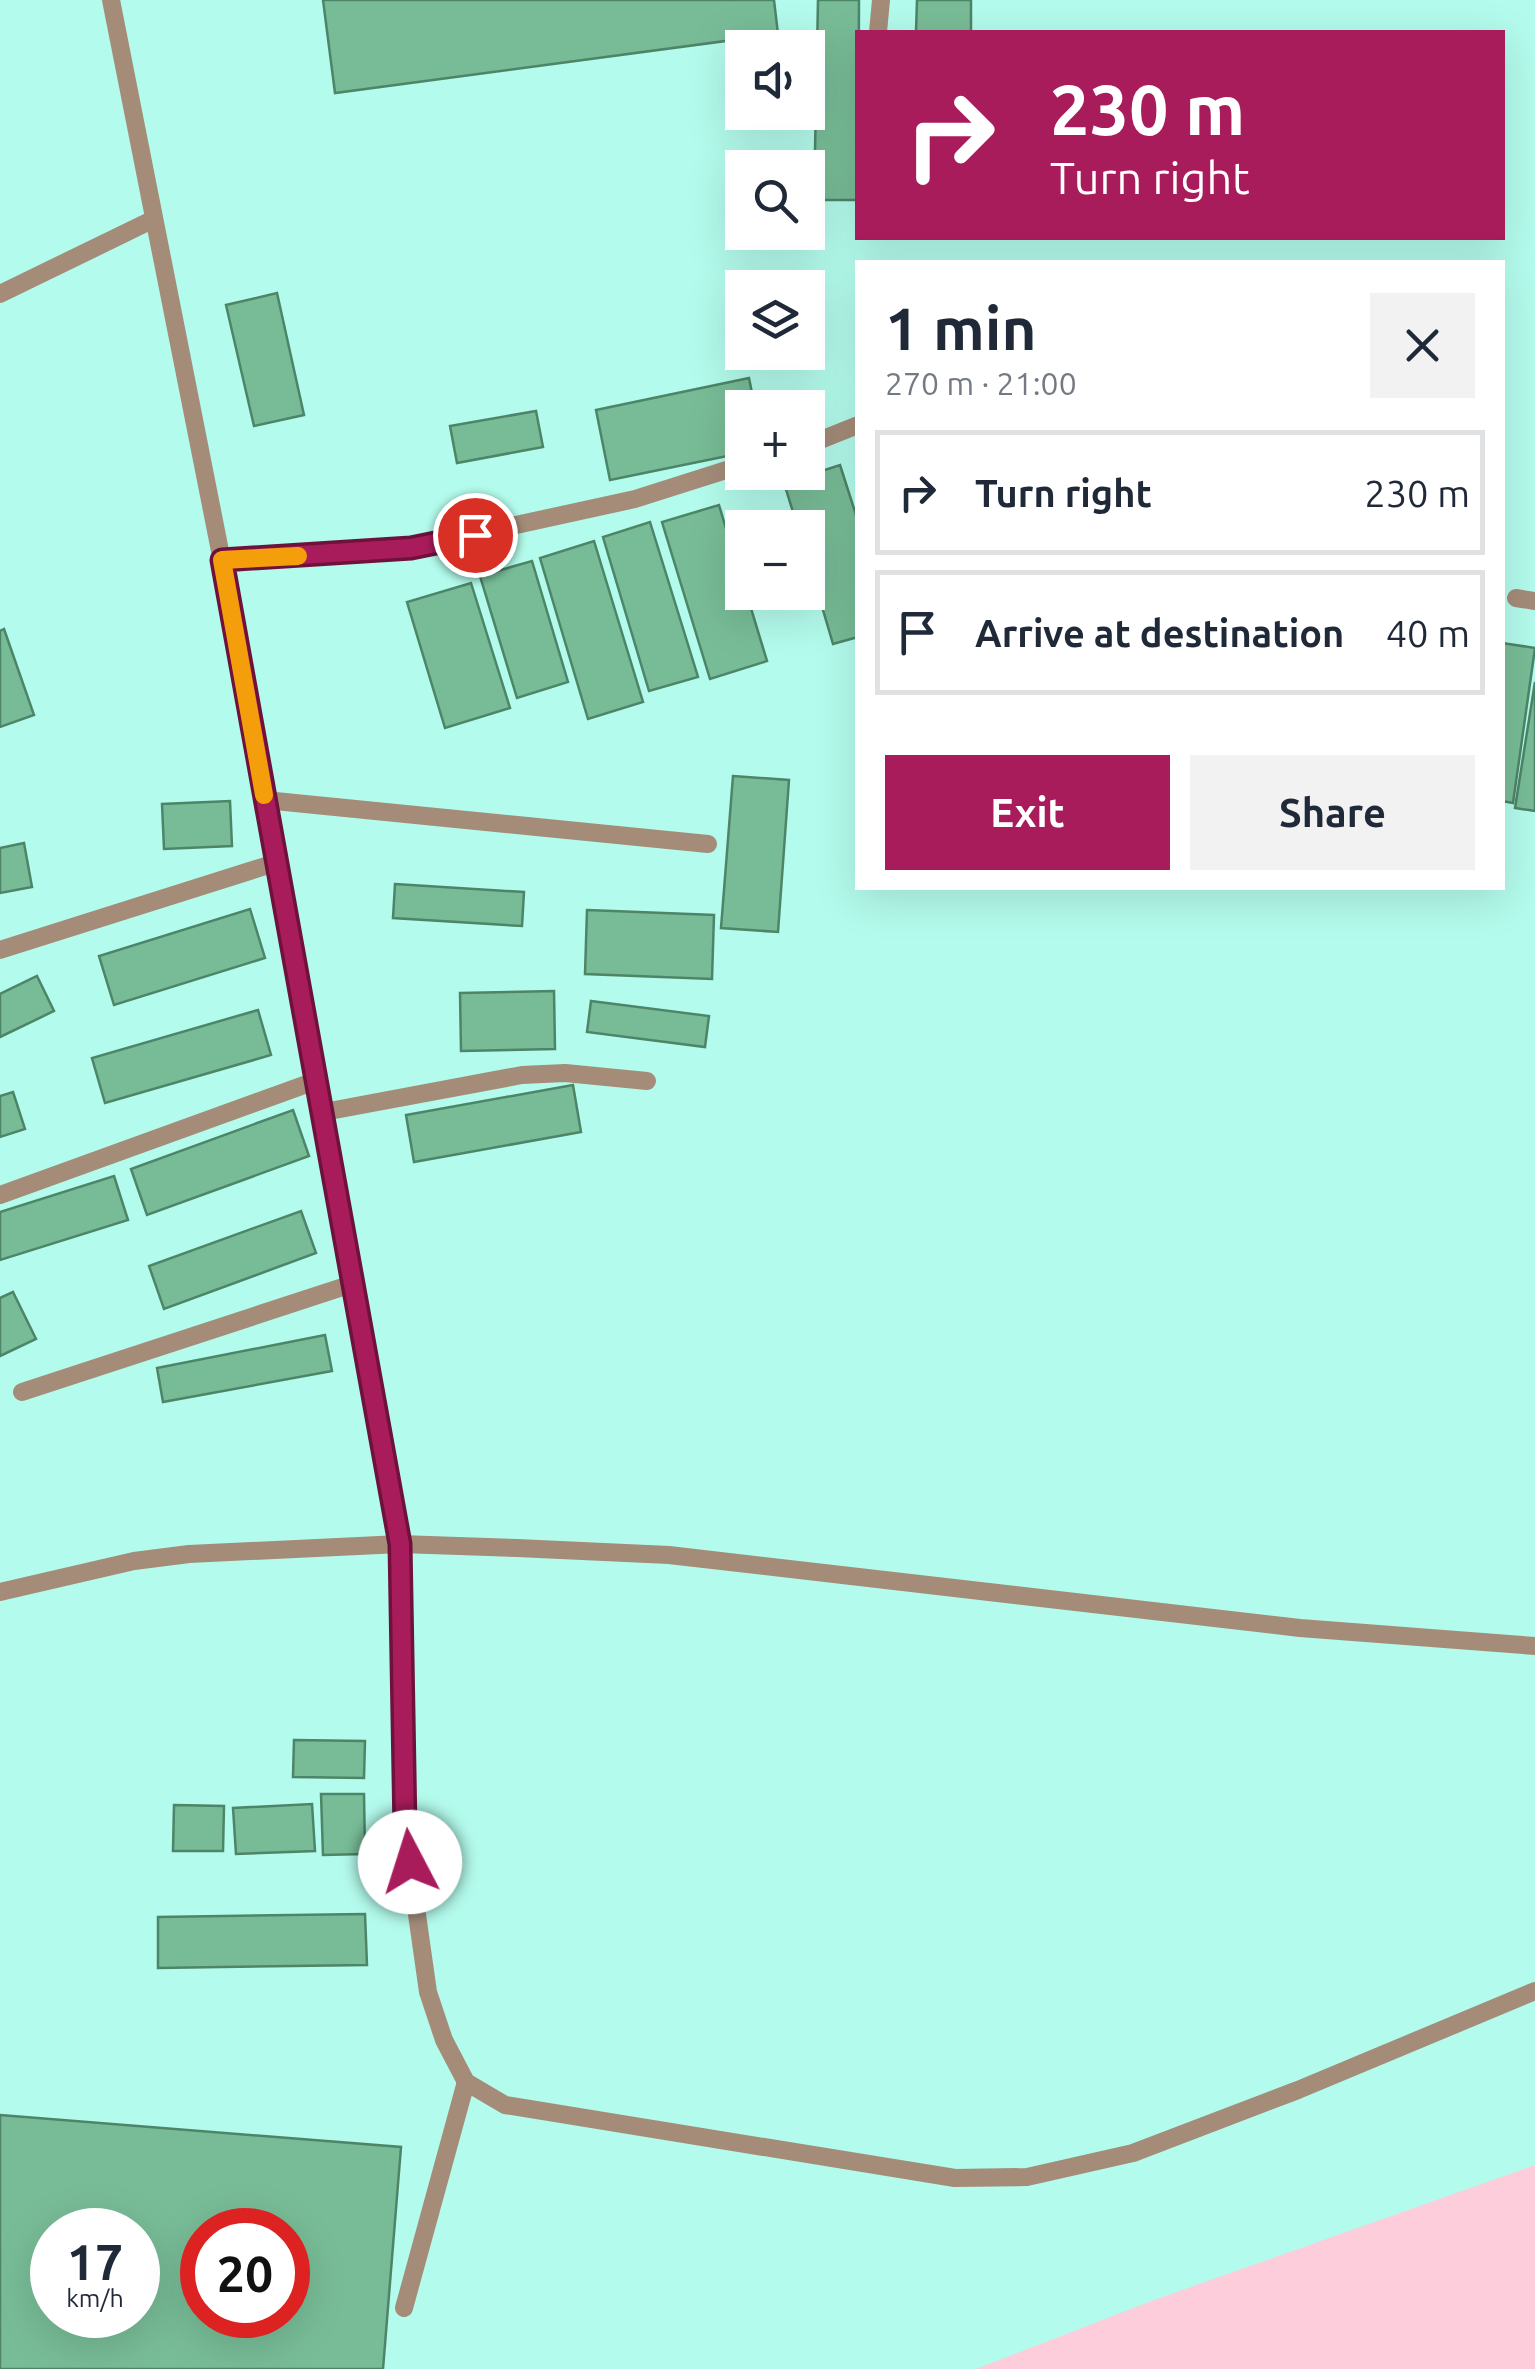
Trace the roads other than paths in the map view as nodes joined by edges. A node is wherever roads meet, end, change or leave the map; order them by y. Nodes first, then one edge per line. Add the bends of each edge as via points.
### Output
1 (111, 0) edge
2 (881, 0) edge
3 (878, 30) edge
4 (154, 219) junction
5 (0, 294) edge
6 (855, 426) edge
7 (825, 438) edge
8 (725, 470) edge
9 (222, 560) junction
10 (265, 800) junction
11 (708, 844) dead end
12 (278, 862) junction
13 (0, 950) edge
14 (318, 1080) junction
15 (647, 1081) dead end
16 (324, 1112) junction
17 (0, 1194) edge
18 (355, 1283) junction
19 (22, 1392) dead end
20 (400, 1544) junction
21 (0, 1592) edge
22 (1535, 1646) edge
23 (1535, 1991) edge
24 (466, 2082) junction
25 (404, 2308) dead end

1 - 4 lane
2 - 3 lane
4 - 5 lane
4 - 9 lane
6 - 7 lane
8 - 9 lane via 634,498 411,548
9 - 10 lane
10 - 11 lane
10 - 12 lane
12 - 13 lane
12 - 14 lane
14 - 16 lane
14 - 17 lane
15 - 16 lane via 522,1075
16 - 18 lane
18 - 19 lane
18 - 20 lane
20 - 21 lane via 189,1554
20 - 22 lane via 669,1555 1300,1628
20 - 24 lane via 405,1830 428,1992
23 - 24 lane via 1151,2146 1027,2177 955,2178 505,2106
24 - 25 lane

